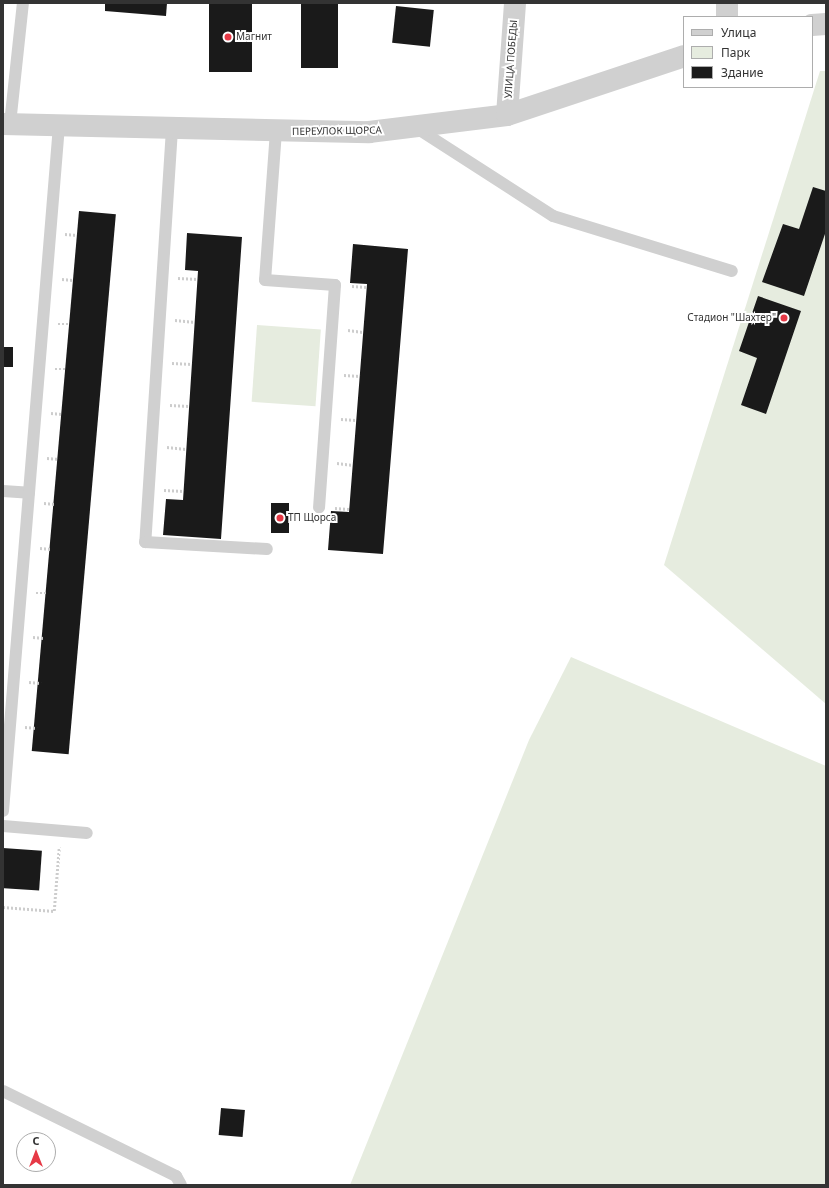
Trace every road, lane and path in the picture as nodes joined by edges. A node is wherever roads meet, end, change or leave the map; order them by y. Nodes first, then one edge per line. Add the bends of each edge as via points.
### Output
1 (23, 3) edge
2 (515, 3) edge
3 (727, 3) edge
4 (726, 16) edge
5 (826, 24) edge
6 (813, 25) edge
7 (683, 56) edge
8 (508, 115) junction
9 (7, 124) edge
10 (59, 126) junction
11 (414, 126) junction
12 (172, 129) junction
13 (276, 131) junction
14 (732, 272) dead end
15 (3, 491) edge
16 (29, 493) junction
17 (319, 507) dead end
18 (267, 549) dead end
19 (3, 811) edge
20 (3, 826) edge
21 (87, 833) dead end
22 (59, 844) dead end
23 (3, 907) edge
24 (3, 1092) edge
25 (181, 1185) edge

1 - 9 lane
2 - 8 street, УЛИЦА ПОБЕДЫ
3 - 4 street
5 - 6 street
7 - 8 street, ПЕРЕУЛОК ЩОРСА
8 - 11 street, ПЕРЕУЛОК ЩОРСА
9 - 10 street, ПЕРЕУЛОК ЩОРСА
10 - 12 street, ПЕРЕУЛОК ЩОРСА
10 - 16 lane
11 - 13 street, ПЕРЕУЛОК ЩОРСА via 369,132
11 - 14 lane via 553,216
12 - 13 street, ПЕРЕУЛОК ЩОРСА
12 - 18 lane via 145,542
13 - 17 lane via 265,280 335,285
15 - 16 lane
16 - 19 lane
20 - 21 lane
22 - 23 path via 54,911
24 - 25 lane via 176,1176

